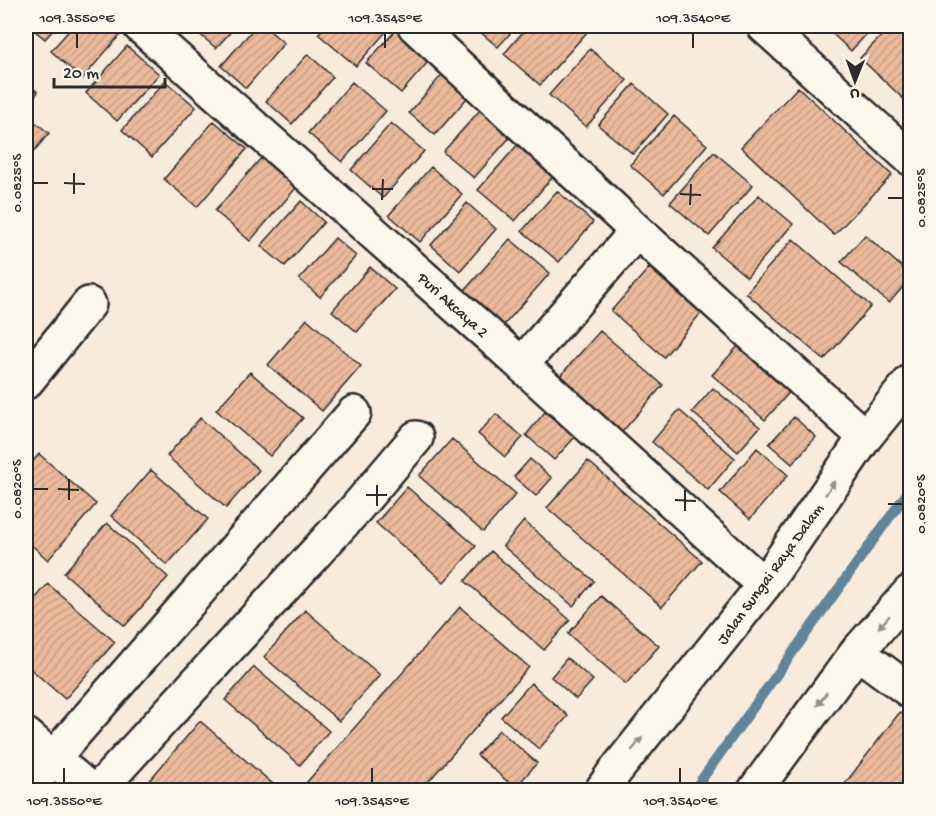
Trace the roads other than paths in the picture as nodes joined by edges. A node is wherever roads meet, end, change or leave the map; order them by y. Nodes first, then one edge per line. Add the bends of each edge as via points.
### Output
1 (140, 26) edge
2 (415, 26) edge
3 (764, 26) edge
4 (910, 158) edge
5 (637, 231) junction
6 (89, 304) dead end
7 (522, 364) junction
8 (26, 382) edge
9 (910, 382) edge
10 (354, 413) dead end
11 (865, 437) junction
12 (416, 438) dead end
13 (764, 585) junction
14 (910, 592) edge
15 (857, 652) junction
16 (910, 691) edge
17 (26, 735) edge
18 (52, 758) junction
19 (26, 790) edge
20 (90, 790) edge
21 (98, 790) edge
22 (602, 790) edge
23 (755, 790) edge

1 - 7 street, Puri Akcaya 2
2 - 5 street
3 - 4 street
5 - 7 street
5 - 11 street
6 - 8 street
7 - 13 street, Puri Akcaya 2
9 - 11 street, Jalan Sungai Raya Dalam
10 - 18 street
13 -> 11 street, Jalan Sungai Raya Dalam
12 - 21 street
22 -> 13 street, Jalan Sungai Raya Dalam
14 -> 15 street
15 - 16 street
15 -> 23 street
17 - 18 street
18 - 19 street
18 - 20 street

